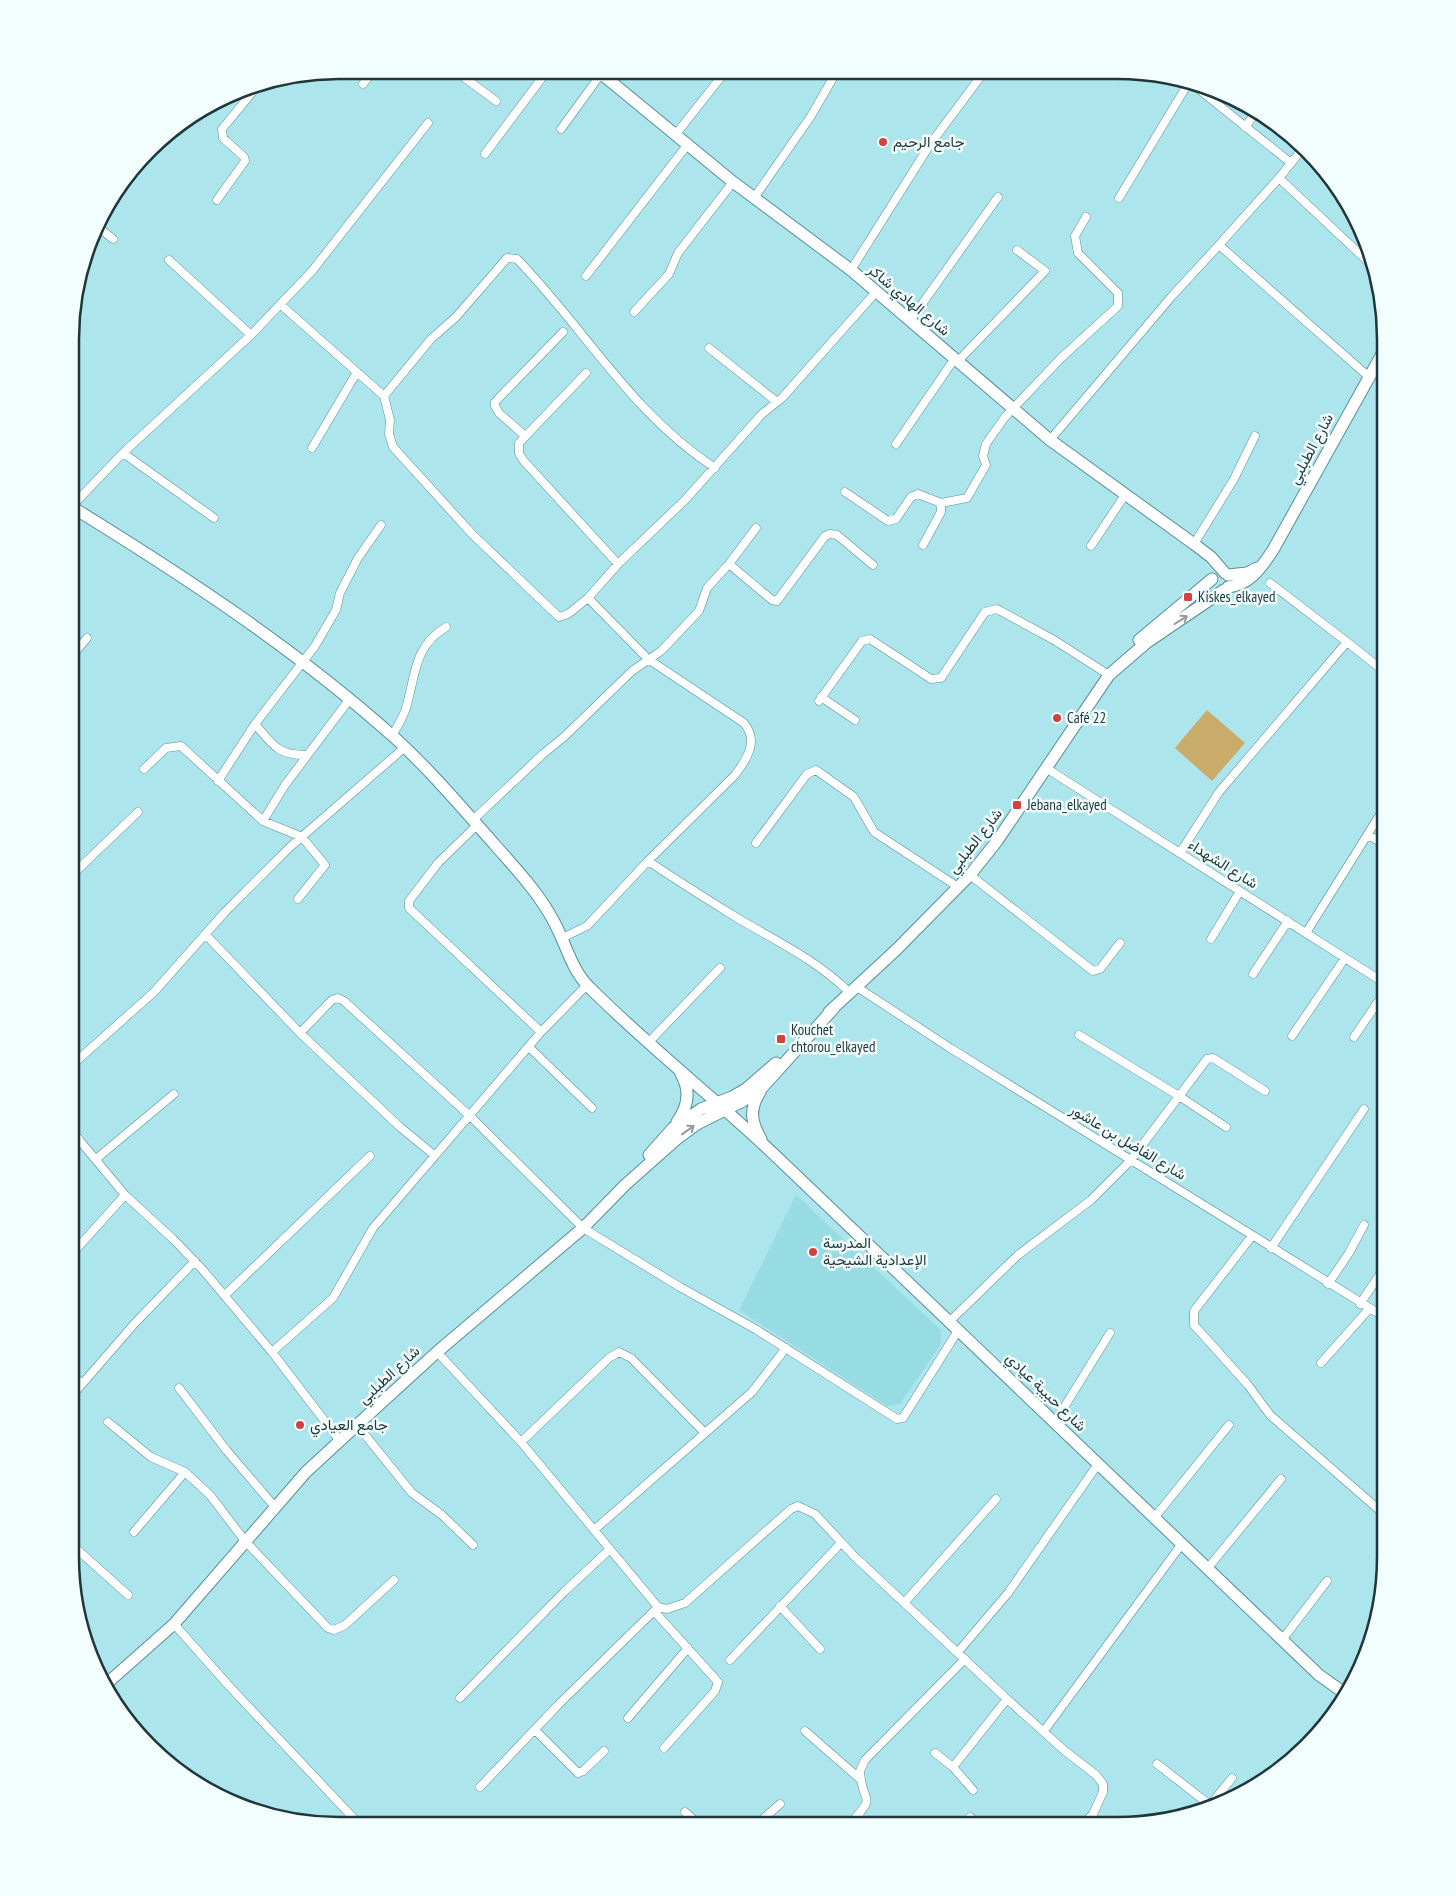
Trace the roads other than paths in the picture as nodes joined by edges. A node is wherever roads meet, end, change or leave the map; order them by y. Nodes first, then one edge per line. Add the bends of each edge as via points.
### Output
1 (367, 79) edge
2 (466, 79) edge
3 (541, 79) edge
4 (594, 79) edge
5 (608, 79) edge
6 (719, 79) edge
7 (832, 79) edge
8 (979, 79) edge
9 (363, 84) dead end
10 (1186, 88) edge
11 (250, 95) edge
12 (1206, 95) edge
13 (1210, 98) joint
14 (496, 102) dead end
15 (1252, 117) edge
16 (428, 124) dead end
17 (1245, 127) junction
18 (561, 129) dead end
19 (676, 134) junction
20 (688, 144) junction
21 (1299, 153) edge
22 (485, 154) dead end
23 (1291, 164) junction
24 (1279, 178) junction
25 (734, 182) junction
26 (754, 198) junction
27 (998, 198) dead end
28 (1119, 198) dead end
29 (217, 200) dead end
30 (1086, 217) dead end
31 (103, 230) edge
32 (113, 239) dead end
33 (1219, 245) junction
34 (1017, 250) dead end
35 (1364, 258) edge
36 (169, 260) dead end
37 (851, 270) junction
38 (586, 276) dead end
39 (876, 292) junction
40 (281, 305) junction
41 (634, 312) dead end
42 (910, 321) junction
43 (563, 332) dead end
44 (251, 335) junction
45 (709, 348) dead end
46 (956, 360) junction
47 (1377, 361) edge
48 (1375, 364) joint
49 (357, 372) junction
50 (586, 373) dead end
51 (1368, 376) junction
52 (384, 396) junction
53 (777, 402) junction
54 (1014, 409) junction
55 (526, 436) junction
56 (1256, 436) dead end
57 (1050, 440) junction
58 (896, 444) dead end
59 (312, 448) dead end
60 (123, 453) junction
61 (715, 468) junction
62 (845, 492) dead end
63 (1125, 496) junction
64 (79, 500) edge
65 (941, 504) junction
66 (79, 511) edge
67 (214, 518) dead end
68 (380, 525) dead end
69 (756, 528) dead end
70 (923, 545) dead end
71 (1091, 546) dead end
72 (1198, 547) junction
73 (618, 564) junction
74 (729, 564) junction
75 (873, 565) dead end
76 (1263, 566) junction
77 (1227, 574) junction
78 (1213, 578) junction
79 (1270, 583) dead end
80 (1226, 589) junction
81 (588, 598) junction
82 (446, 628) dead end
83 (87, 638) dead end
84 (1347, 642) junction
85 (79, 648) edge
86 (648, 658) junction
87 (302, 662) junction
88 (1377, 666) edge
89 (1112, 672) junction
90 (349, 700) junction
91 (855, 720) dead end
92 (255, 724) junction
93 (392, 736) junction
94 (404, 748) junction
95 (306, 755) junction
96 (1046, 768) junction
97 (144, 769) dead end
98 (218, 781) junction
99 (138, 812) dead end
100 (1377, 820) edge
101 (263, 821) junction
102 (475, 822) junction
103 (1368, 835) junction
104 (302, 837) junction
105 (1377, 840) edge
106 (756, 843) dead end
107 (1180, 853) junction
108 (648, 861) junction
109 (79, 868) edge
110 (970, 875) junction
111 (958, 887) junction
112 (1240, 891) junction
113 (298, 899) dead end
114 (1288, 921) junction
115 (1306, 933) junction
116 (205, 934) junction
117 (562, 938) junction
118 (1211, 939) dead end
119 (1120, 943) dead end
120 (1345, 958) junction
121 (720, 968) dead end
122 (1253, 974) dead end
123 (1377, 978) edge
124 (587, 986) junction
125 (854, 990) junction
126 (1377, 1003) edge
127 (834, 1008) junction
128 (541, 1032) junction
129 (300, 1034) junction
130 (1079, 1036) dead end
131 (1292, 1036) dead end
132 (1354, 1037) dead end
133 (648, 1043) junction
134 (529, 1047) junction
135 (79, 1059) edge
136 (675, 1067) junction
137 (765, 1085) junction
138 (1265, 1091) dead end
139 (174, 1094) dead end
140 (1180, 1096) junction
141 (721, 1107) junction
142 (592, 1108) dead end
143 (1364, 1109) dead end
144 (470, 1116) junction
145 (1226, 1127) dead end
146 (674, 1128) junction
147 (79, 1139) edge
148 (767, 1147) junction
149 (434, 1155) junction
150 (370, 1156) dead end
151 (96, 1159) junction
152 (1131, 1160) junction
153 (625, 1186) junction
154 (125, 1195) junction
155 (1364, 1225) dead end
156 (583, 1228) junction
157 (1252, 1236) junction
158 (79, 1246) edge
159 (1271, 1248) junction
160 (195, 1262) junction
161 (1377, 1278) edge
162 (1328, 1284) junction
163 (225, 1296) junction
164 (1360, 1304) junction
165 (1369, 1309) junction
166 (1377, 1312) edge
167 (950, 1321) junction
168 (959, 1329) junction
169 (1110, 1334) dead end
170 (786, 1348) junction
171 (272, 1352) junction
172 (437, 1352) junction
173 (1321, 1362) dead end
174 (79, 1381) edge
175 (82, 1384) junction
176 (79, 1388) edge
177 (179, 1388) dead end
178 (108, 1422) dead end
179 (1055, 1422) junction
180 (357, 1425) junction
181 (1230, 1425) dead end
182 (705, 1433) junction
183 (340, 1441) junction
184 (521, 1442) junction
185 (1098, 1464) junction
186 (185, 1472) junction
187 (1281, 1480) dead end
188 (996, 1499) dead end
189 (275, 1507) junction
190 (1377, 1507) edge
191 (1154, 1518) junction
192 (594, 1530) junction
193 (134, 1532) dead end
194 (245, 1541) junction
195 (841, 1543) junction
196 (473, 1545) dead end
197 (1182, 1545) junction
198 (610, 1549) junction
199 (79, 1551) edge
200 (1207, 1569) junction
201 (394, 1580) dead end
202 (1327, 1581) dead end
203 (128, 1595) dead end
204 (905, 1602) junction
205 (780, 1606) junction
206 (656, 1609) junction
207 (174, 1624) junction
208 (1282, 1640) junction
209 (688, 1648) junction
210 (820, 1649) dead end
211 (958, 1652) junction
212 (965, 1659) junction
213 (730, 1660) dead end
214 (110, 1680) edge
215 (1340, 1690) edge
216 (460, 1698) dead end
217 (1007, 1699) junction
218 (628, 1718) dead end
219 (535, 1730) junction
220 (805, 1731) dead end
221 (1044, 1731) junction
222 (664, 1748) dead end
223 (604, 1751) dead end
224 (935, 1753) dead end
225 (1157, 1764) dead end
226 (953, 1767) junction
227 (1232, 1778) dead end
228 (860, 1779) junction
229 (480, 1787) dead end
230 (973, 1790) dead end
231 (1216, 1797) edge
232 (1203, 1802) edge
233 (780, 1804) dead end
234 (686, 1812) dead end
235 (1093, 1814) junction
236 (858, 1816) edge
237 (352, 1817) edge
238 (691, 1817) edge
239 (765, 1817) edge
240 (1090, 1817) edge
241 (1093, 1817) edge

1 - 9 street
2 - 14 street
3 - 22 street
4 - 18 street
5 - 19 street, شارع الهادي شاكر
6 - 19 street
7 - 26 street
8 - 37 street via 931,144
10 - 28 street
11 - 29 street via 222,129 223,138 245,160
12 - 13 street
13 - 17 street
15 - 17 street
16 - 40 street via 321,262
17 - 23 street
19 - 20 street, شارع الهادي شاكر
20 - 25 street, شارع الهادي شاكر
20 - 38 street
21 - 23 street
23 - 24 street
24 - 33 street
24 - 35 street
25 - 26 street, شارع الهادي شاكر
25 - 41 street via 678,253 669,274
26 - 37 street, شارع الهادي شاكر
27 - 42 street
30 - 54 street via 1076,236 1078,253 1118,293 1118,306 1061,358
31 - 32 street
33 - 51 street
33 - 57 street
34 - 46 street via 1044,270
36 - 44 street
37 - 39 street, شارع الهادي شاكر
39 - 42 street, شارع الهادي شاكر
39 - 53 street
40 - 44 street
40 - 49 street
42 - 46 street, شارع الهادي شاكر
43 - 55 street via 495,402 499,413
44 - 60 street
45 - 53 street
46 - 54 street, شارع الهادي شاكر
46 - 58 street
47 - 48 street, شارع الطبلبي
48 - 51 street, شارع الطبلبي
49 - 52 street
49 - 59 street
50 - 55 street
51 - 76 street, شارع الطبلبي
52 - 61 street via 431,339 456,317 507,258 512,257 552,296 645,411
52 - 81 street via 392,448 474,535 559,617
53 - 61 street via 762,414
54 - 57 street, شارع الهادي شاكر
54 - 65 street via 986,444 983,456 986,464 967,498
55 - 73 street via 519,443 523,460
56 - 72 street
57 - 63 street, شارع الهادي شاكر
60 - 64 street
60 - 67 street
61 - 73 street
62 - 65 street via 888,521 896,519 910,496 918,494
63 - 71 street
63 - 72 street, شارع الهادي شاكر
65 - 70 street
66 - 87 street, شارع حبيبة عيادي
68 - 87 street via 358,558 340,593 336,610
69 - 74 street
72 - 77 street, شارع الهادي شاكر
72 - 78 street
73 - 81 street
74 - 75 street via 777,601 825,536 830,534
74 - 86 street via 707,588 699,611 661,651
76 - 77 street via 1246,573
76 - 80 street, شارع الطبلبي via 1247,582
77 - 78 street via 1219,572
77 - 80 street via 1230,581
78 - 80 street via 1214,587
78 - 89 street, شارع الطبلبي via 1124,655
79 - 84 street
89 -> 80 street, شارع الطبلبي via 1146,643
81 - 86 street
82 - 93 street via 422,651 406,707
83 - 85 street
84 - 88 street
84 - 107 street via 1219,792
86 - 102 street via 543,754
86 - 108 street via 744,723 752,737 751,748 735,775
87 - 90 street, شارع حبيبة عيادي
87 - 92 street
89 - 91 street via 997,609 985,612 941,678 931,679 870,639 862,641 820,699
89 - 96 street, شارع الطبلبي
90 - 93 street, شارع حبيبة عيادي
90 - 95 street
92 - 95 street via 274,746 288,755
92 - 98 street
93 - 94 street, شارع حبيبة عيادي
94 - 102 street, شارع حبيبة عيادي
94 - 104 street
95 - 101 street
96 - 107 street, شارع الشهداء
96 - 110 street, شارع الطبلبي
97 - 98 street via 166,748 181,746
98 - 101 street
99 - 109 street
100 - 103 street
101 - 104 street
102 - 117 street, شارع حبيبة عيادي via 527,881 548,910
102 - 128 street via 438,863 409,901 409,908
103 - 105 street
103 - 115 street
104 - 113 street via 325,865
104 - 116 street
106 - 111 street via 807,774 816,770 854,797 874,832
107 - 112 street, شارع الشهداء
108 - 117 street via 587,926
108 - 125 street, شارع الفاضل بن عاشور
110 - 111 street, شارع الطبلبي
110 - 119 street via 1093,971 1100,969
111 - 125 street, شارع الطبلبي
112 - 114 street, شارع الشهداء
112 - 118 street
114 - 115 street, شارع الشهداء
114 - 122 street
115 - 120 street, شارع الشهداء
116 - 129 street
116 - 135 street via 154,992
117 - 124 street, شارع حبيبة عيادي
120 - 123 street, شارع الشهداء
120 - 131 street
121 - 133 street
124 - 128 street
124 - 133 street, شارع حبيبة عيادي
125 - 127 street, شارع الطبلبي
125 - 152 street, شارع الفاضل بن عاشور
126 - 132 street
127 - 137 street, شارع الطبلبي
127 - 141 street, شارع الطبلبي via 756,1081
128 - 134 street
129 - 144 street via 327,1004 341,999
129 - 149 street
130 - 140 street
133 - 136 street, شارع حبيبة عيادي
134 - 142 street
134 - 144 street
136 - 141 street, شارع حبيبة عيادي
136 - 146 street via 684,1080 687,1100
137 - 141 street, شارع الطبلبي via 754,1095
137 - 148 street via 752,1109 756,1129
138 - 140 street via 1209,1057
139 - 151 street
140 - 145 street
140 - 152 street
141 - 146 street, شارع الطبلبي via 701,1109
141 - 148 street, شارع حبيبة عيادي
153 -> 141 street, شارع الطبلبي via 687,1131
143 - 159 street
144 - 149 street
144 - 156 street
146 - 153 street, شارع الطبلبي
147 - 151 street
148 - 167 street, شارع حبيبة عيادي
149 - 171 street via 372,1228 333,1298
150 - 163 street
151 - 154 street
152 - 157 street, شارع الفاضل بن عاشور
152 - 167 street via 1090,1200 1018,1255
153 - 156 street, شارع الطبلبي
154 - 158 street
154 - 160 street
155 - 162 street
156 - 170 street
156 - 172 street, شارع الطبلبي
157 - 159 street, شارع الفاضل بن عاشور
157 - 190 street via 1194,1311 1194,1325 1270,1415
159 - 162 street, شارع الفاضل بن عاشور
160 - 163 street
160 - 175 street via 135,1323
161 - 164 street
162 - 164 street, شارع الفاضل بن عاشور
163 - 171 street
164 - 165 street, شارع الفاضل بن عاشور
165 - 166 street, شارع الفاضل بن عاشور
165 - 173 street
167 - 168 street, شارع حبيبة عيادي
168 - 170 street via 900,1419
168 - 179 street, شارع حبيبة عيادي
169 - 179 street
170 - 182 street via 752,1392
171 - 183 street
172 - 180 street, شارع الطبلبي
172 - 184 street
174 - 175 street
175 - 176 street
177 - 189 street
178 - 186 street via 151,1457
179 - 185 street, شارع حبيبة عيادي
180 - 183 street, شارع الطبلبي
180 - 196 street via 412,1493 442,1515
181 - 191 street
182 - 184 street via 632,1358 619,1352
182 - 192 street
183 - 189 street, شارع الطبلبي
184 - 192 street
185 - 191 street, شارع حبيبة عيادي
185 - 211 street via 1008,1593
186 - 193 street
186 - 194 street via 210,1495
187 - 200 street
188 - 204 street
189 - 194 street, شارع الطبلبي
191 - 197 street, شارع حبيبة عيادي
192 - 198 street
194 - 201 street via 328,1628 334,1630 345,1625
194 - 207 street, شارع الطبلبي
195 - 204 street
195 - 205 street
195 - 206 street via 815,1514 798,1506 782,1516 685,1603
197 - 200 street, شارع حبيبة عيادي
197 - 221 street
198 - 206 street
198 - 216 street
199 - 203 street
200 - 208 street, شارع حبيبة عيادي
202 - 208 street
204 - 211 street
205 - 210 street
205 - 213 street
206 - 209 street
206 - 219 street
207 - 214 street, شارع الطبلبي
207 - 237 street
208 - 215 street, شارع حبيبة عيادي
209 - 218 street
209 - 222 street via 718,1685
211 - 212 street
212 - 217 street
212 - 228 street via 872,1752 860,1768
217 - 221 street
217 - 226 street
219 - 223 street via 578,1773
219 - 229 street
220 - 228 street
221 - 235 street via 1103,1784 1103,1792
224 - 226 street
225 - 232 street
226 - 230 street
227 - 231 street
228 - 236 street via 868,1802
233 - 239 street
234 - 238 street
235 - 240 street
235 - 241 street

